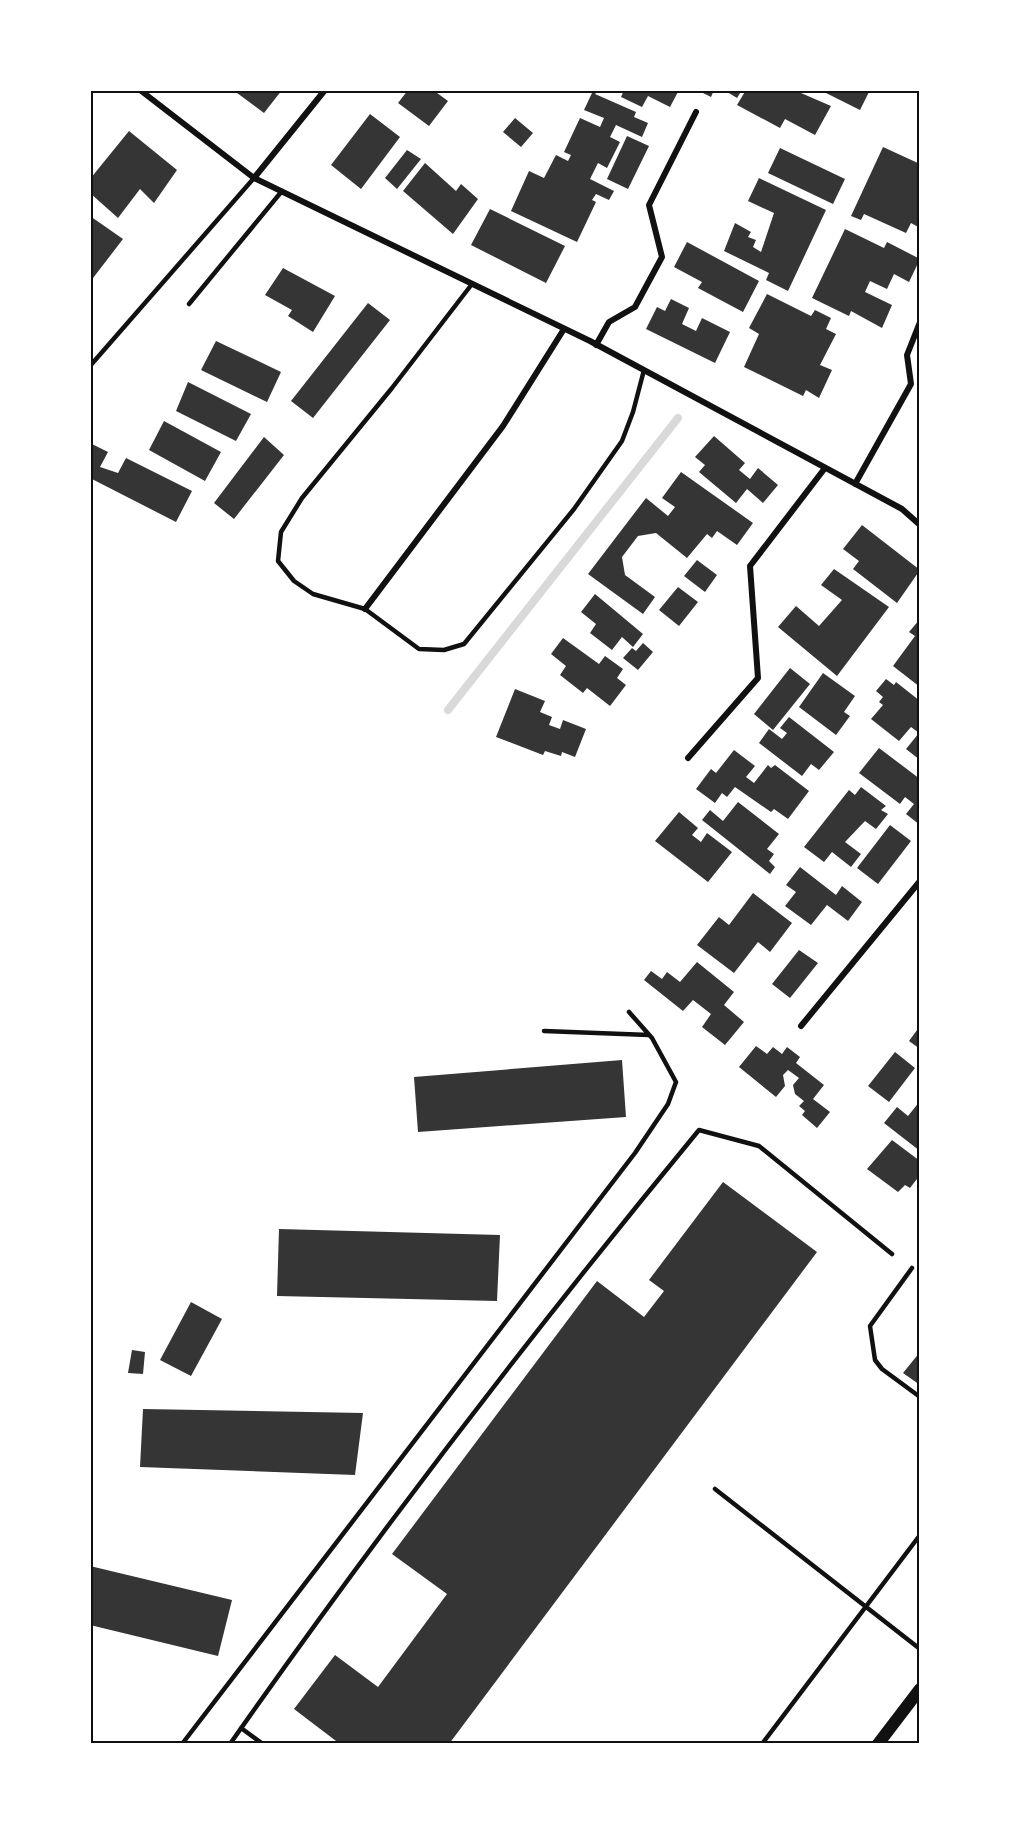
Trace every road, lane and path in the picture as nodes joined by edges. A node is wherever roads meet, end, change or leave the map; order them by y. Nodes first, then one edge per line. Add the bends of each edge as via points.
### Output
1 (140, 90) edge
2 (325, 90) edge
3 (696, 112) dead end
4 (254, 178) junction
5 (282, 191) junction
6 (472, 284) junction
7 (189, 304) dead end
8 (920, 322) edge
9 (564, 329) junction
10 (596, 345) junction
11 (90, 366) edge
12 (644, 370) junction
13 (825, 468) junction
14 (855, 484) junction
15 (920, 525) edge
16 (365, 609) junction
17 (688, 758) dead end
18 (920, 881) edge
19 (629, 1012) dead end
20 (801, 1026) dead end
21 (544, 1030) dead end
22 (648, 1035) junction
23 (892, 1254) dead end
24 (912, 1268) dead end
25 (920, 1397) edge
26 (715, 1489) dead end
27 (920, 1535) edge
28 (864, 1608) junction
29 (920, 1649) edge
30 (920, 1689) edge
31 (241, 1728) junction
32 (182, 1744) edge
33 (230, 1744) edge
34 (263, 1744) edge
35 (762, 1744) edge
36 (878, 1744) edge

1 - 4 street
2 - 4 street
3 - 10 street via 649,205 662,257 635,307 609,322
4 - 5 street
4 - 11 lane
5 - 6 street
5 - 7 lane
6 - 9 street
6 - 16 lane via 302,498 280,532 278,561 294,581 313,594
8 - 14 street via 907,355 911,384
9 - 10 street
9 - 16 street via 503,426
10 - 12 street
12 - 13 street
12 - 16 lane via 622,441 574,509 464,644 444,650 419,649
13 - 14 street
13 - 17 street via 750,566 758,678
14 - 15 street via 902,509
18 - 20 street
19 - 22 lane
21 - 22 lane
22 - 32 lane via 676,1082 668,1104
23 - 31 lane via 759,1146 699,1130 594,1257 338,1590
24 - 25 lane via 870,1326 875,1360
26 - 28 lane
27 - 28 lane
28 - 29 lane
28 - 35 lane
30 - 36 main road
31 - 33 lane
31 - 34 lane

